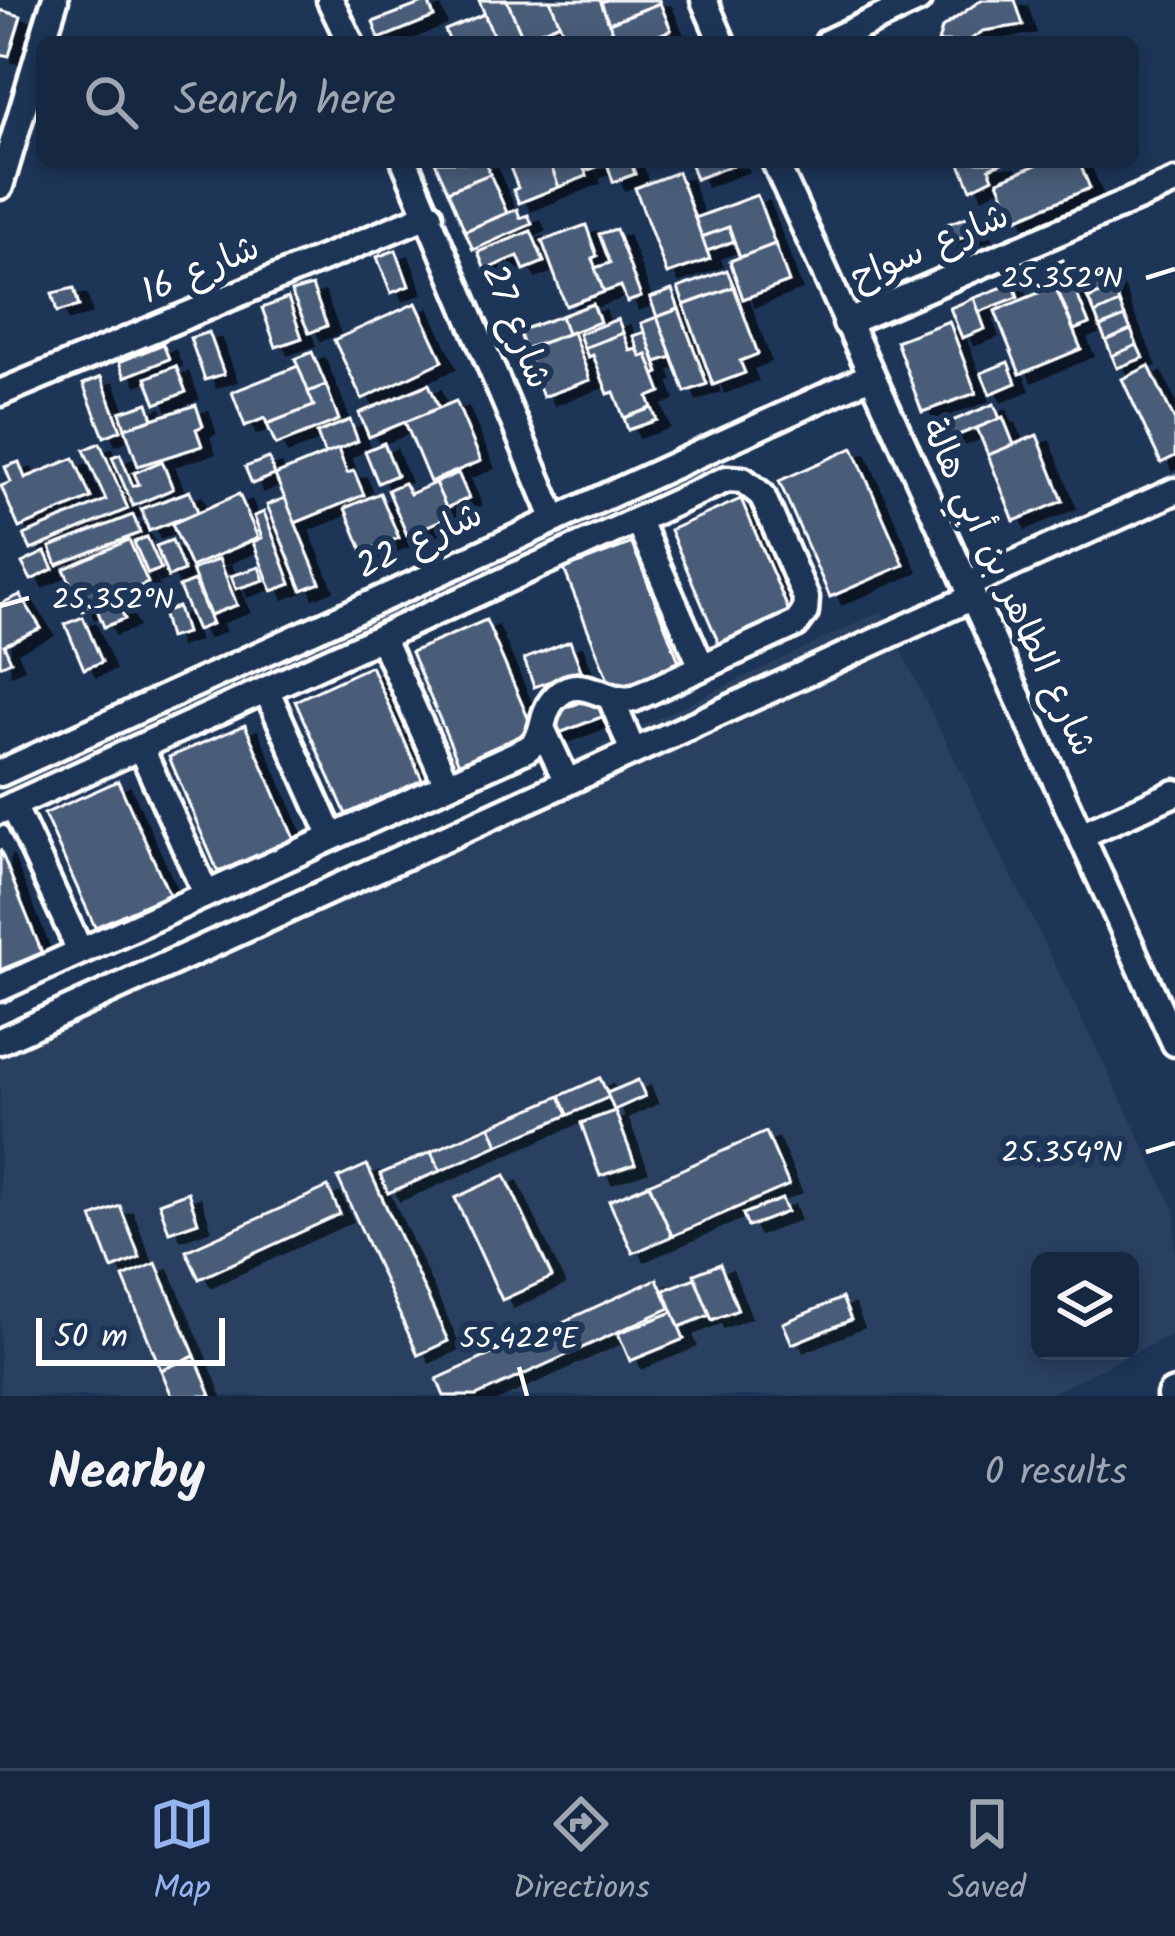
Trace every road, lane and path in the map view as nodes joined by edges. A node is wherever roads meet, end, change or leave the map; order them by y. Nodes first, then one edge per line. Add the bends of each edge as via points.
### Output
1 (55, 0) edge
2 (330, 0) edge
3 (704, 0) edge
4 (918, 0) edge
5 (44, 36) edge
6 (347, 36) edge
7 (719, 36) edge
8 (842, 36) edge
9 (36, 63) edge
10 (409, 168) edge
11 (778, 168) edge
12 (1175, 182) edge
13 (0, 186) edge
14 (430, 214) junction
15 (846, 323) junction
16 (870, 376) junction
17 (0, 393) edge
18 (1175, 490) edge
19 (555, 520) junction
20 (638, 521) junction
21 (970, 591) junction
22 (382, 638) junction
23 (702, 667) junction
24 (267, 691) junction
25 (610, 698) junction
26 (543, 730) junction
27 (141, 748) junction
28 (633, 752) junction
29 (0, 773) edge
30 (567, 782) junction
31 (447, 785) junction
32 (1175, 793) edge
33 (7, 808) edge
34 (1081, 835) junction
35 (332, 837) junction
36 (206, 894) junction
37 (80, 951) junction
38 (0, 988) edge
39 (0, 1041) edge
40 (1175, 1043) edge

1 - 5 street
2 - 6 street
3 - 7 street
4 - 8 street
9 - 13 street
10 - 14 street, شارع 27
11 - 15 street, شارع الطاهر بن أبي هالة
12 - 15 street, شارع سواح
14 - 17 street, شارع 16
14 - 19 street, شارع 27
15 - 16 street, شارع الطاهر بن أبي هالة
16 - 19 street, شارع 22
16 - 21 street, شارع الطاهر بن أبي هالة
18 - 21 street
19 - 29 street, شارع 22
20 - 22 street
20 - 23 street
20 - 23 street via 727,479 762,495 806,598 805,613 790,628
21 - 28 street
21 - 34 street, شارع الطاهر بن أبي هالة
22 - 24 street
22 - 31 street
23 - 25 street via 633,699
24 - 27 street
24 - 35 street
25 - 26 street via 570,688 549,705
25 - 28 street
26 - 30 street
26 - 31 street via 527,749
27 - 33 street
27 - 36 street
28 - 30 street
30 - 39 street
31 - 35 street
32 - 34 street
33 - 37 street
34 - 40 street, شارع الطاهر بن أبي هالة
35 - 36 street
36 - 37 street
37 - 38 street

